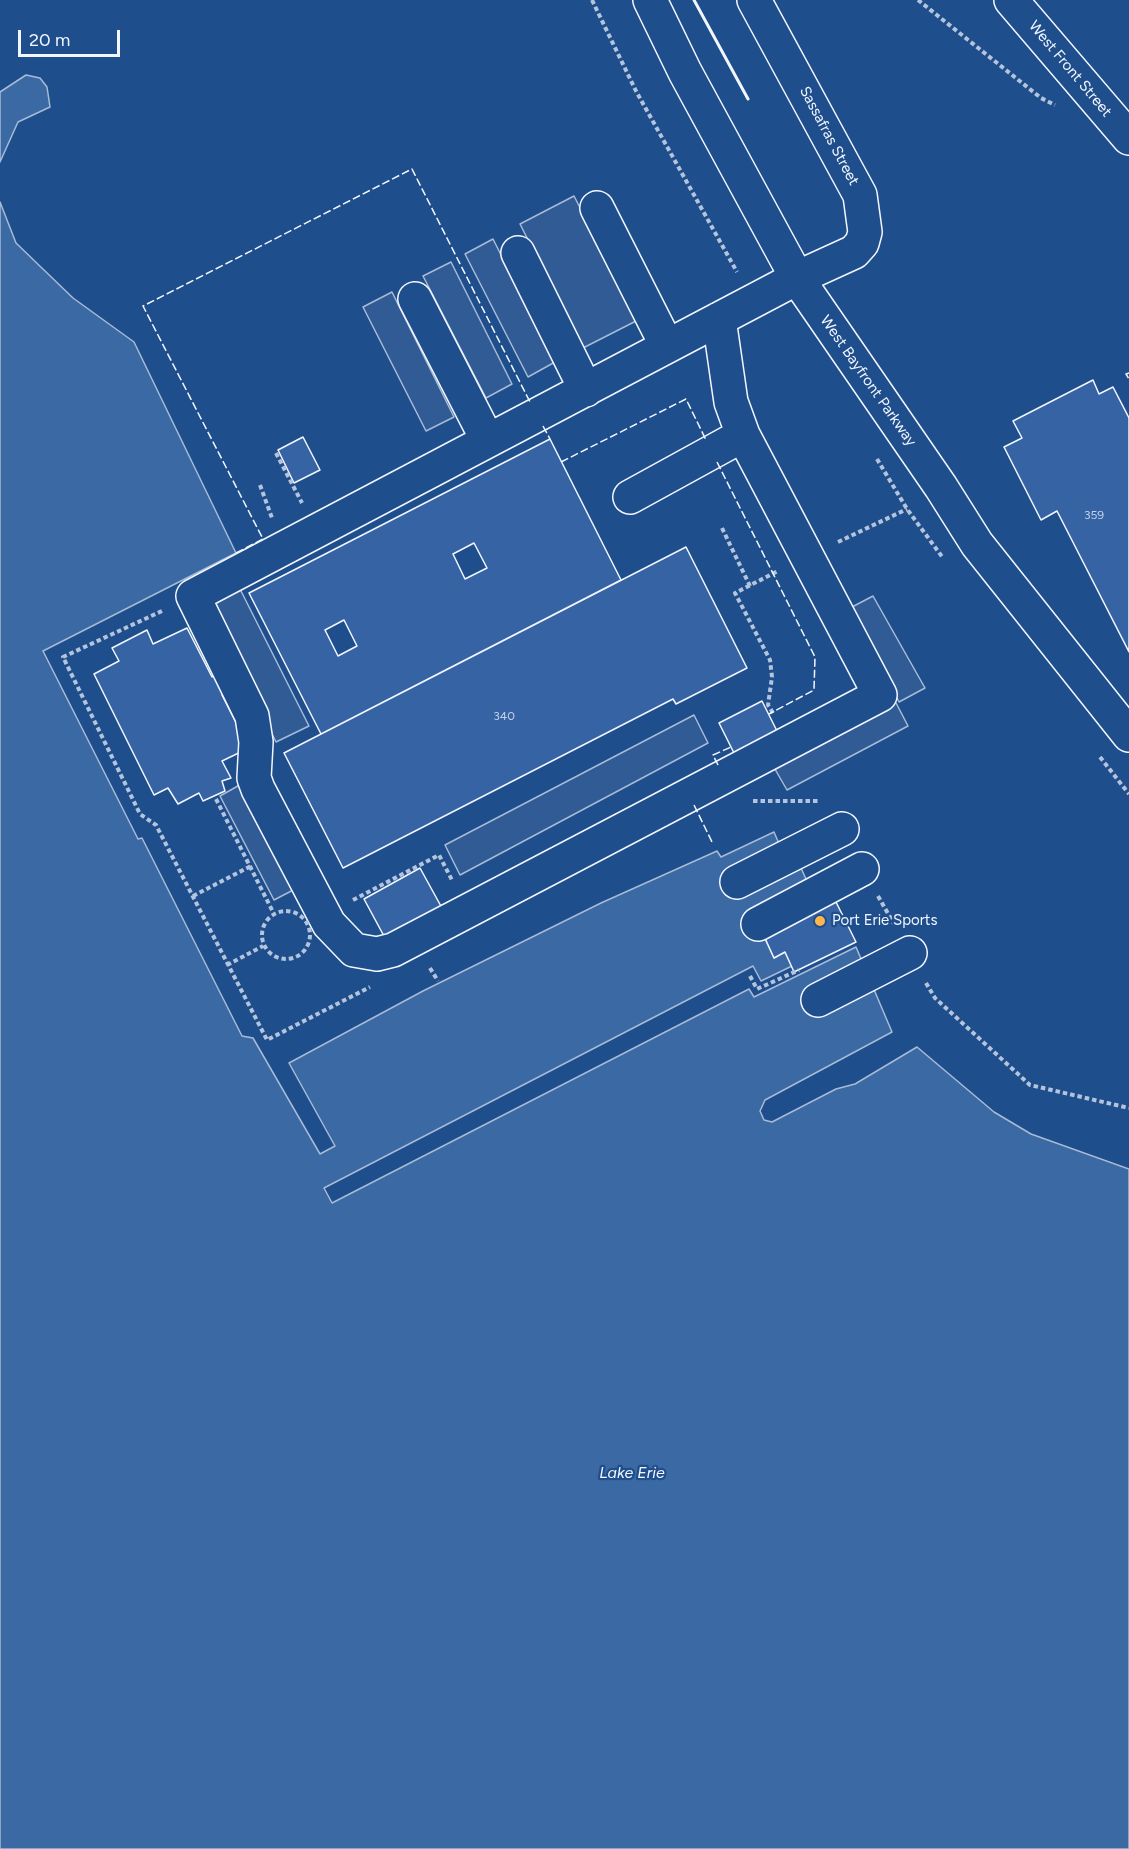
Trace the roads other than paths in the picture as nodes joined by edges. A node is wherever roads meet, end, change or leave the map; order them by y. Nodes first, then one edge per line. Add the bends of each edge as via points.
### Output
1 (650, 0) edge
2 (754, 0) edge
3 (1011, 0) edge
4 (1129, 138) edge
5 (597, 208) dead end
6 (518, 253) dead end
7 (797, 278) junction
8 (415, 299) dead end
9 (719, 319) junction
10 (668, 346) junction
11 (586, 390) junction
12 (743, 435) junction
13 (487, 439) junction
14 (630, 497) dead end
15 (1129, 735) edge
16 (842, 829) dead end
17 (862, 869) dead end
18 (736, 882) dead end
19 (758, 924) dead end
20 (910, 953) dead end
21 (818, 1000) dead end

1 - 7 main road, West Bayfront Parkway
2 - 7 main road, Sassafras Street via 854,180 865,214 866,232 854,252
3 - 4 main road, West Front Street
5 - 10 main road
6 - 11 main road
7 - 9 main road, Sassafras Street
7 - 15 main road, West Bayfront Parkway via 977,544
8 - 13 main road
9 - 10 main road, Sassafras Street
9 - 12 main road via 731,402
10 - 11 main road, Sassafras Street
11 - 13 main road, Sassafras Street
12 - 13 main road, Sassafras Street via 880,696 393,950 377,954 354,950 329,924 258,789 254,778 256,742 252,716 193,596
12 - 14 main road
16 - 18 main road
17 - 19 main road
20 - 21 main road

